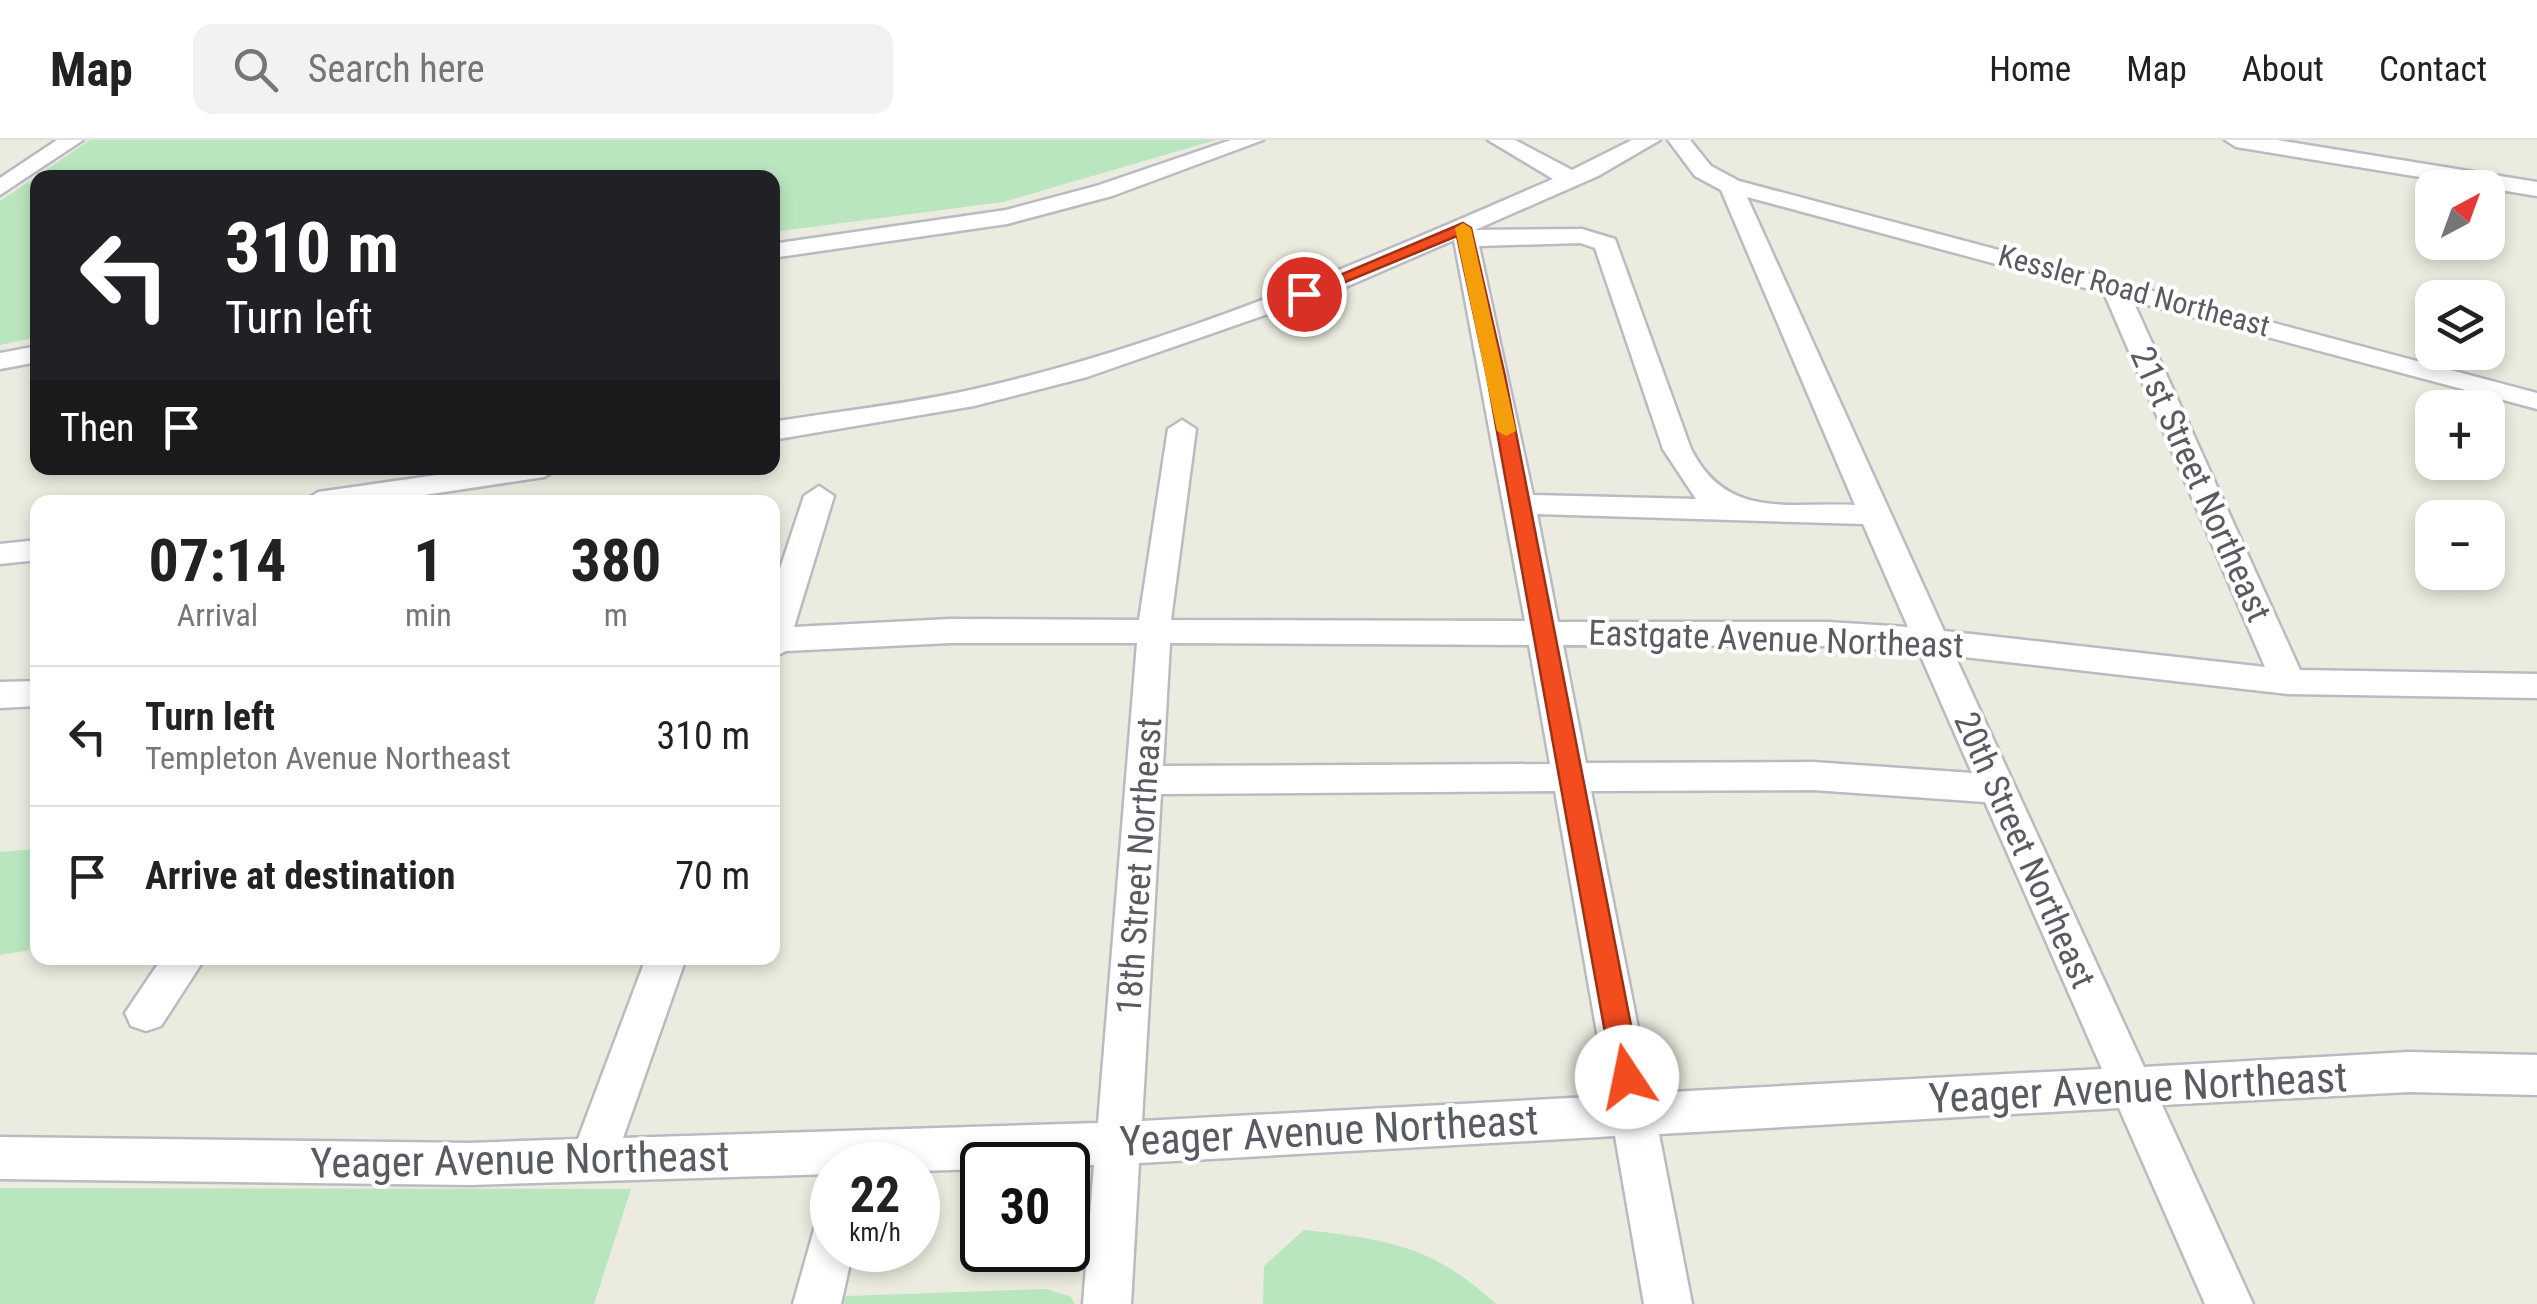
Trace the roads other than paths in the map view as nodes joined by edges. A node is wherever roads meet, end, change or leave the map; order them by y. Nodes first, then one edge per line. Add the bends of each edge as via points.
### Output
1 (72, 140) edge
2 (1252, 140) edge
3 (1499, 140) edge
4 (1649, 140) edge
5 (1679, 140) edge
6 (2236, 140) edge
7 (1571, 180) junction
8 (1731, 186) junction
9 (0, 188) edge
10 (2537, 188) edge
11 (1464, 233) junction
12 (780, 250) edge
13 (2114, 286) junction
14 (30, 355) edge
15 (0, 360) edge
16 (2537, 401) edge
17 (780, 430) edge
18 (1182, 430) dead end
19 (497, 475) edge
20 (365, 495) edge
21 (819, 496) dead end
22 (1520, 504) junction
23 (1735, 510) junction
24 (1874, 515) junction
25 (30, 551) edge
26 (0, 554) edge
27 (780, 620) edge
28 (1542, 630) junction
29 (1156, 632) junction
30 (780, 642) edge
31 (1931, 642) junction
32 (2288, 682) junction
33 (2537, 686) edge
34 (30, 693) edge
35 (0, 695) edge
36 (1569, 778) junction
37 (1146, 780) junction
38 (1998, 789) junction
39 (180, 965) edge
40 (663, 965) edge
41 (146, 1013) dead end
42 (2537, 1075) edge
43 (2132, 1086) junction
44 (1634, 1114) junction
45 (1117, 1142) junction
46 (940, 1153) edge
47 (0, 1158) edge
48 (810, 1158) edge
49 (592, 1161) junction
50 (825, 1272) edge
51 (817, 1304) edge
52 (1107, 1304) edge
53 (1668, 1304) edge
54 (2230, 1304) edge

1 - 9 street
2 - 12 street via 1007,217
3 - 7 street
4 - 7 street
5 - 8 street, 20th Street Northeast via 1704,171
6 - 10 street
7 - 11 street
8 - 13 street, Kessler Road Northeast
8 - 24 street, 20th Street Northeast
11 - 17 street via 1046,381
11 - 22 street
11 - 23 street via 1582,236 1606,244 1676,449 1700,490
13 - 16 street, Kessler Road Northeast
13 - 32 street, 21st Street Northeast
14 - 15 street
18 - 29 street, 18th Street Northeast
19 - 20 street
21 - 27 street
22 - 23 street
22 - 28 street
23 - 24 street
24 - 31 street, 20th Street Northeast
25 - 26 street
28 - 29 street, Eastgate Avenue Northeast
28 - 31 street, Eastgate Avenue Northeast
28 - 36 street
29 - 30 street, Eastgate Avenue Northeast via 950,631
29 - 37 street, 18th Street Northeast
31 - 32 street, Eastgate Avenue Northeast
31 - 38 street, 20th Street Northeast
32 - 33 street, Eastgate Avenue Northeast
34 - 35 street
36 - 37 street
36 - 38 street via 1813,776
36 - 44 street
37 - 45 street, 18th Street Northeast
38 - 43 street, 20th Street Northeast
39 - 41 street
40 - 49 street
42 - 43 street, Yeager Avenue Northeast via 2409,1072
43 - 44 street, Yeager Avenue Northeast
43 - 54 street, 20th Street Northeast
44 - 45 street, Yeager Avenue Northeast
44 - 53 street
45 - 46 street, Yeager Avenue Northeast
45 - 52 street, 18th Street Northeast
47 - 49 street, Yeager Avenue Northeast
48 - 49 street, Yeager Avenue Northeast
50 - 51 street

